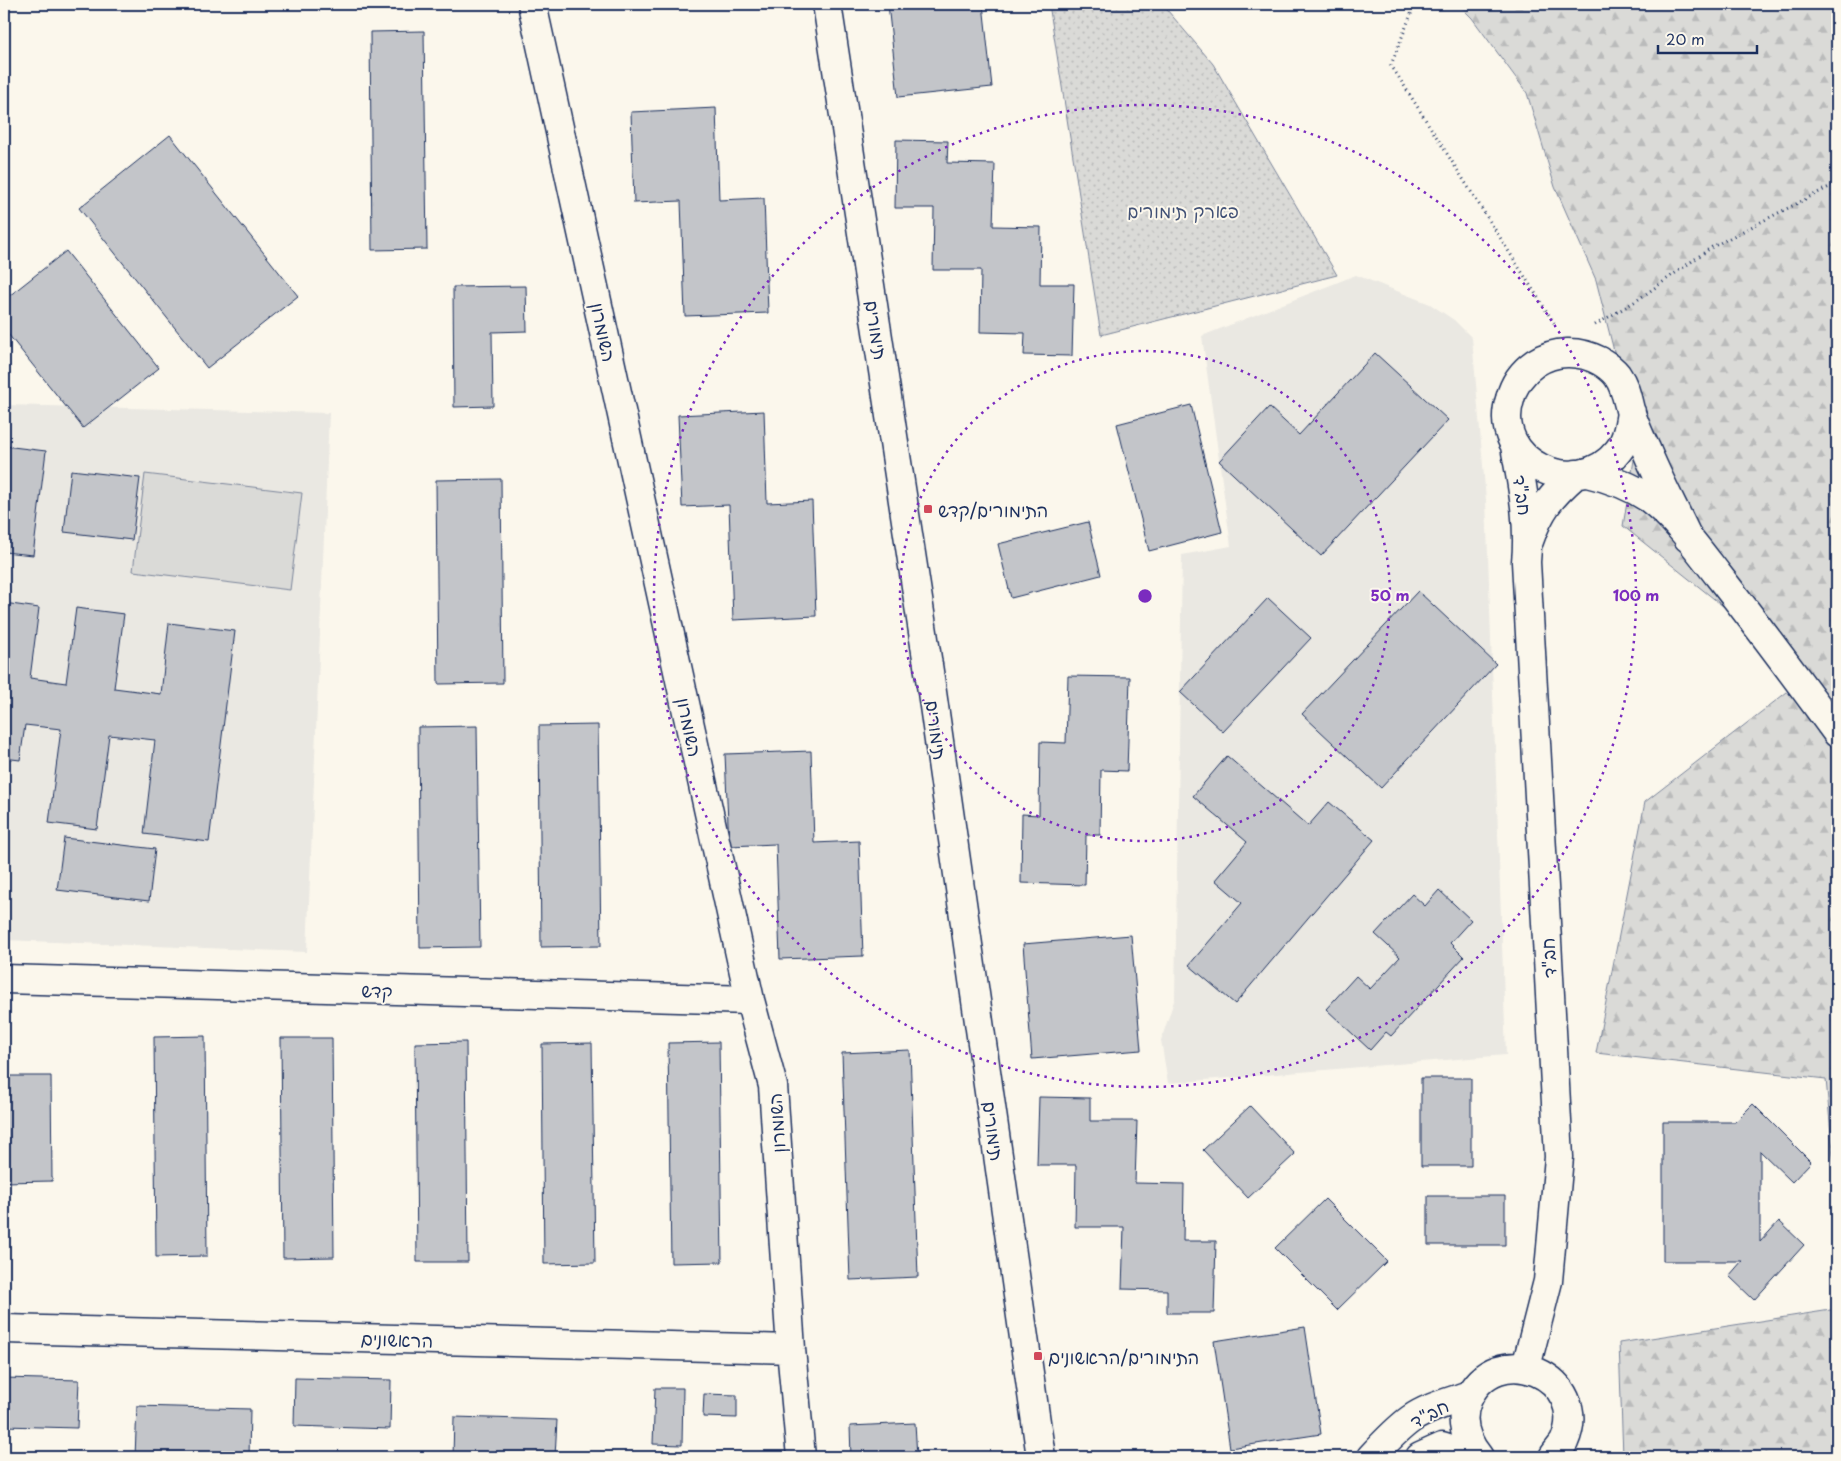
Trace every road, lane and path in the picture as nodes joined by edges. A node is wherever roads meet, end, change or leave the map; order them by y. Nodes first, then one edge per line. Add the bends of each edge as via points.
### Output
1 (532, 4) edge
2 (827, 4) edge
3 (1415, 4) edge
4 (1837, 183) edge
5 (1556, 326) dead end
6 (1590, 328) dead end
7 (1631, 412) junction
8 (1515, 446) junction
9 (1581, 473) junction
10 (1688, 538) junction
11 (1528, 545) junction
12 (1837, 733) edge
13 (4, 979) edge
14 (750, 1000) junction
15 (4, 1328) edge
16 (791, 1349) junction
17 (1526, 1368) junction
18 (1469, 1395) junction
19 (802, 1457) edge
20 (1041, 1457) edge
21 (1371, 1457) edge
22 (1420, 1457) edge
23 (1474, 1457) edge
24 (1479, 1457) edge
25 (1553, 1457) edge

1 - 14 street, השומרון
2 - 20 street, תימורים via 930,678
3 - 5 path via 1391,65
4 - 6 path via 1712,247 1636,301
7 - 8 street via 1626,392 1616,374 1601,362 1583,354 1562,353 1543,358 1526,369 1514,386 1508,405 1508,426
7 - 9 street via 1628,432 1619,450 1605,464
7 - 10 street
8 - 9 street via 1546,472 1567,476
8 - 11 street, חב"ד via 1525,498
9 - 10 street via 1608,478 1648,498 1668,514
9 - 11 street, חב"ד via 1553,495 1539,517
10 - 12 street
11 - 17 street, חב"ד via 1559,1157 1548,1281
13 - 14 street, קדש
14 - 16 street, השומרון via 773,1086
15 - 16 street, הראשונים
16 - 19 street, השומרון
17 - 18 street via 1499,1369 1487,1375
17 - 25 street via 1544,1374 1558,1387 1567,1404 1569,1424 1564,1442
18 - 21 street, חב"ד via 1412,1418
18 - 24 street via 1464,1407 1465,1435
22 - 23 street, חב"ד via 1442,1447

